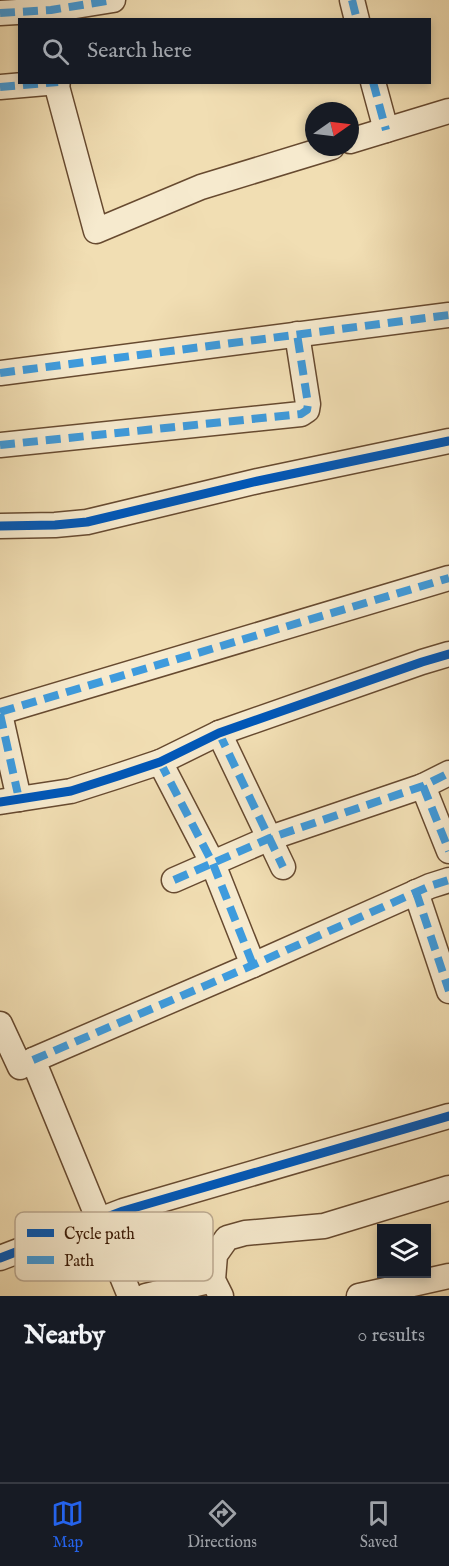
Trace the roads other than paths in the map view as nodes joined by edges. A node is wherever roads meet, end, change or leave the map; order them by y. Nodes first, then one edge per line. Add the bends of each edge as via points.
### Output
1 (112, 0) edge
2 (352, 0) edge
3 (0, 14) edge
4 (52, 15) edge
5 (356, 18) edge
6 (43, 84) edge
7 (57, 84) edge
8 (374, 84) edge
9 (0, 87) edge
10 (449, 111) edge
11 (386, 130) junction
12 (359, 138) edge
13 (305, 155) edge
14 (449, 315) edge
15 (297, 334) junction
16 (0, 373) edge
17 (449, 441) edge
18 (0, 445) edge
19 (0, 526) edge
20 (449, 578) edge
21 (449, 654) edge
22 (0, 713) edge
23 (219, 733) junction
24 (160, 762) junction
25 (449, 773) edge
26 (423, 786) junction
27 (10, 800) edge
28 (270, 838) junction
29 (447, 841) edge
30 (213, 864) junction
31 (283, 867) dead end
32 (174, 880) dead end
33 (449, 880) edge
34 (416, 892) junction
35 (253, 965) junction
36 (449, 991) edge
37 (0, 1024) edge
38 (18, 1068) edge
39 (449, 1116) edge
40 (449, 1188) edge
41 (96, 1212) edge
42 (120, 1212) edge
43 (15, 1252) edge
44 (0, 1258) edge
45 (449, 1276) edge
46 (124, 1281) edge
47 (217, 1288) edge
48 (130, 1296) edge
49 (146, 1296) edge
50 (359, 1296) edge

1 - 4 street
2 - 5 street
3 - 4 street
6 - 9 street
7 - 13 street via 96,231 201,187
8 - 11 street
10 - 11 street
11 - 12 street
14 - 15 street
15 - 16 street
15 - 18 street via 308,404 301,414
17 - 19 street via 87,522
20 - 22 street
21 - 23 street
22 - 27 street
23 - 24 street
23 - 28 street
24 - 27 street via 71,791
24 - 30 street
25 - 26 street
26 - 28 street
26 - 29 street
28 - 30 street
28 - 31 street
30 - 32 street
30 - 35 street
33 - 34 street
34 - 35 street
34 - 36 street
35 - 38 street
37 - 38 street
38 - 41 street
39 - 42 street
40 - 47 street via 324,1226 227,1238 215,1256
43 - 44 street
45 - 50 street
46 - 48 street
47 - 49 street

